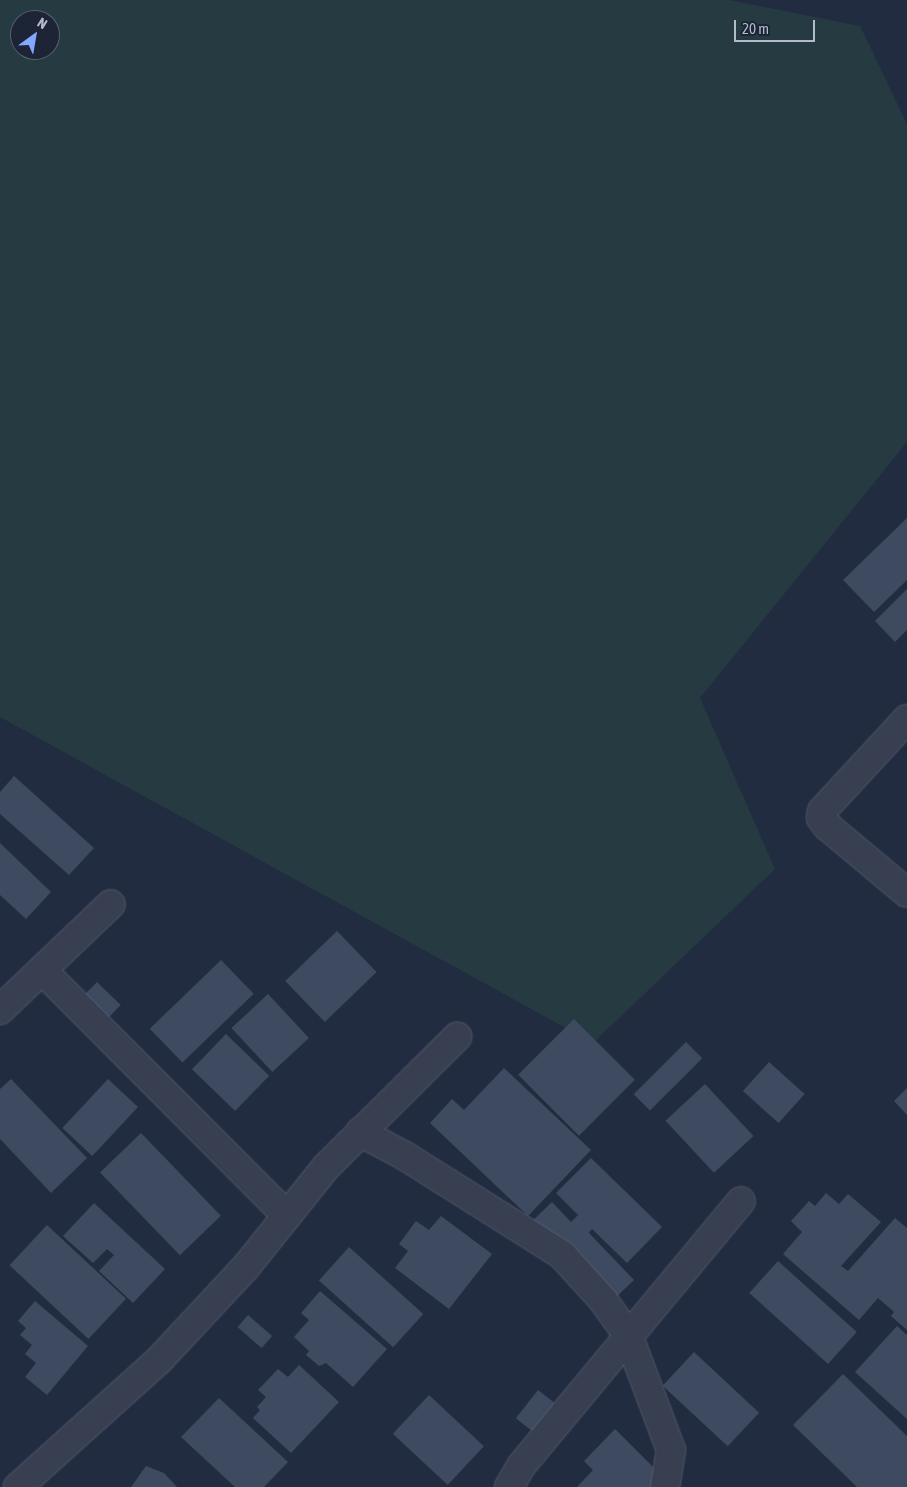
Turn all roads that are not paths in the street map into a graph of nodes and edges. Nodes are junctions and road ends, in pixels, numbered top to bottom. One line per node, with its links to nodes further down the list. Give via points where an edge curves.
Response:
1 (907, 719): 2 (street, via 822,810 821,818)
2 (907, 893)
3 (111, 904): 4 (street)
4 (42, 970): 5 (street); 9 (street)
5 (0, 1010)
6 (457, 1037): 7 (street)
7 (360, 1132): 9 (street, via 326,1167); 10 (street, via 405,1156 562,1255 603,1300)
8 (741, 1201): 10 (street)
9 (287, 1216): 11 (street, via 245,1268 160,1359)
10 (628, 1334): 12 (street, via 571,1410 521,1466); 13 (street, via 671,1450)
11 (18, 1487)
12 (509, 1487)
13 (665, 1487)

